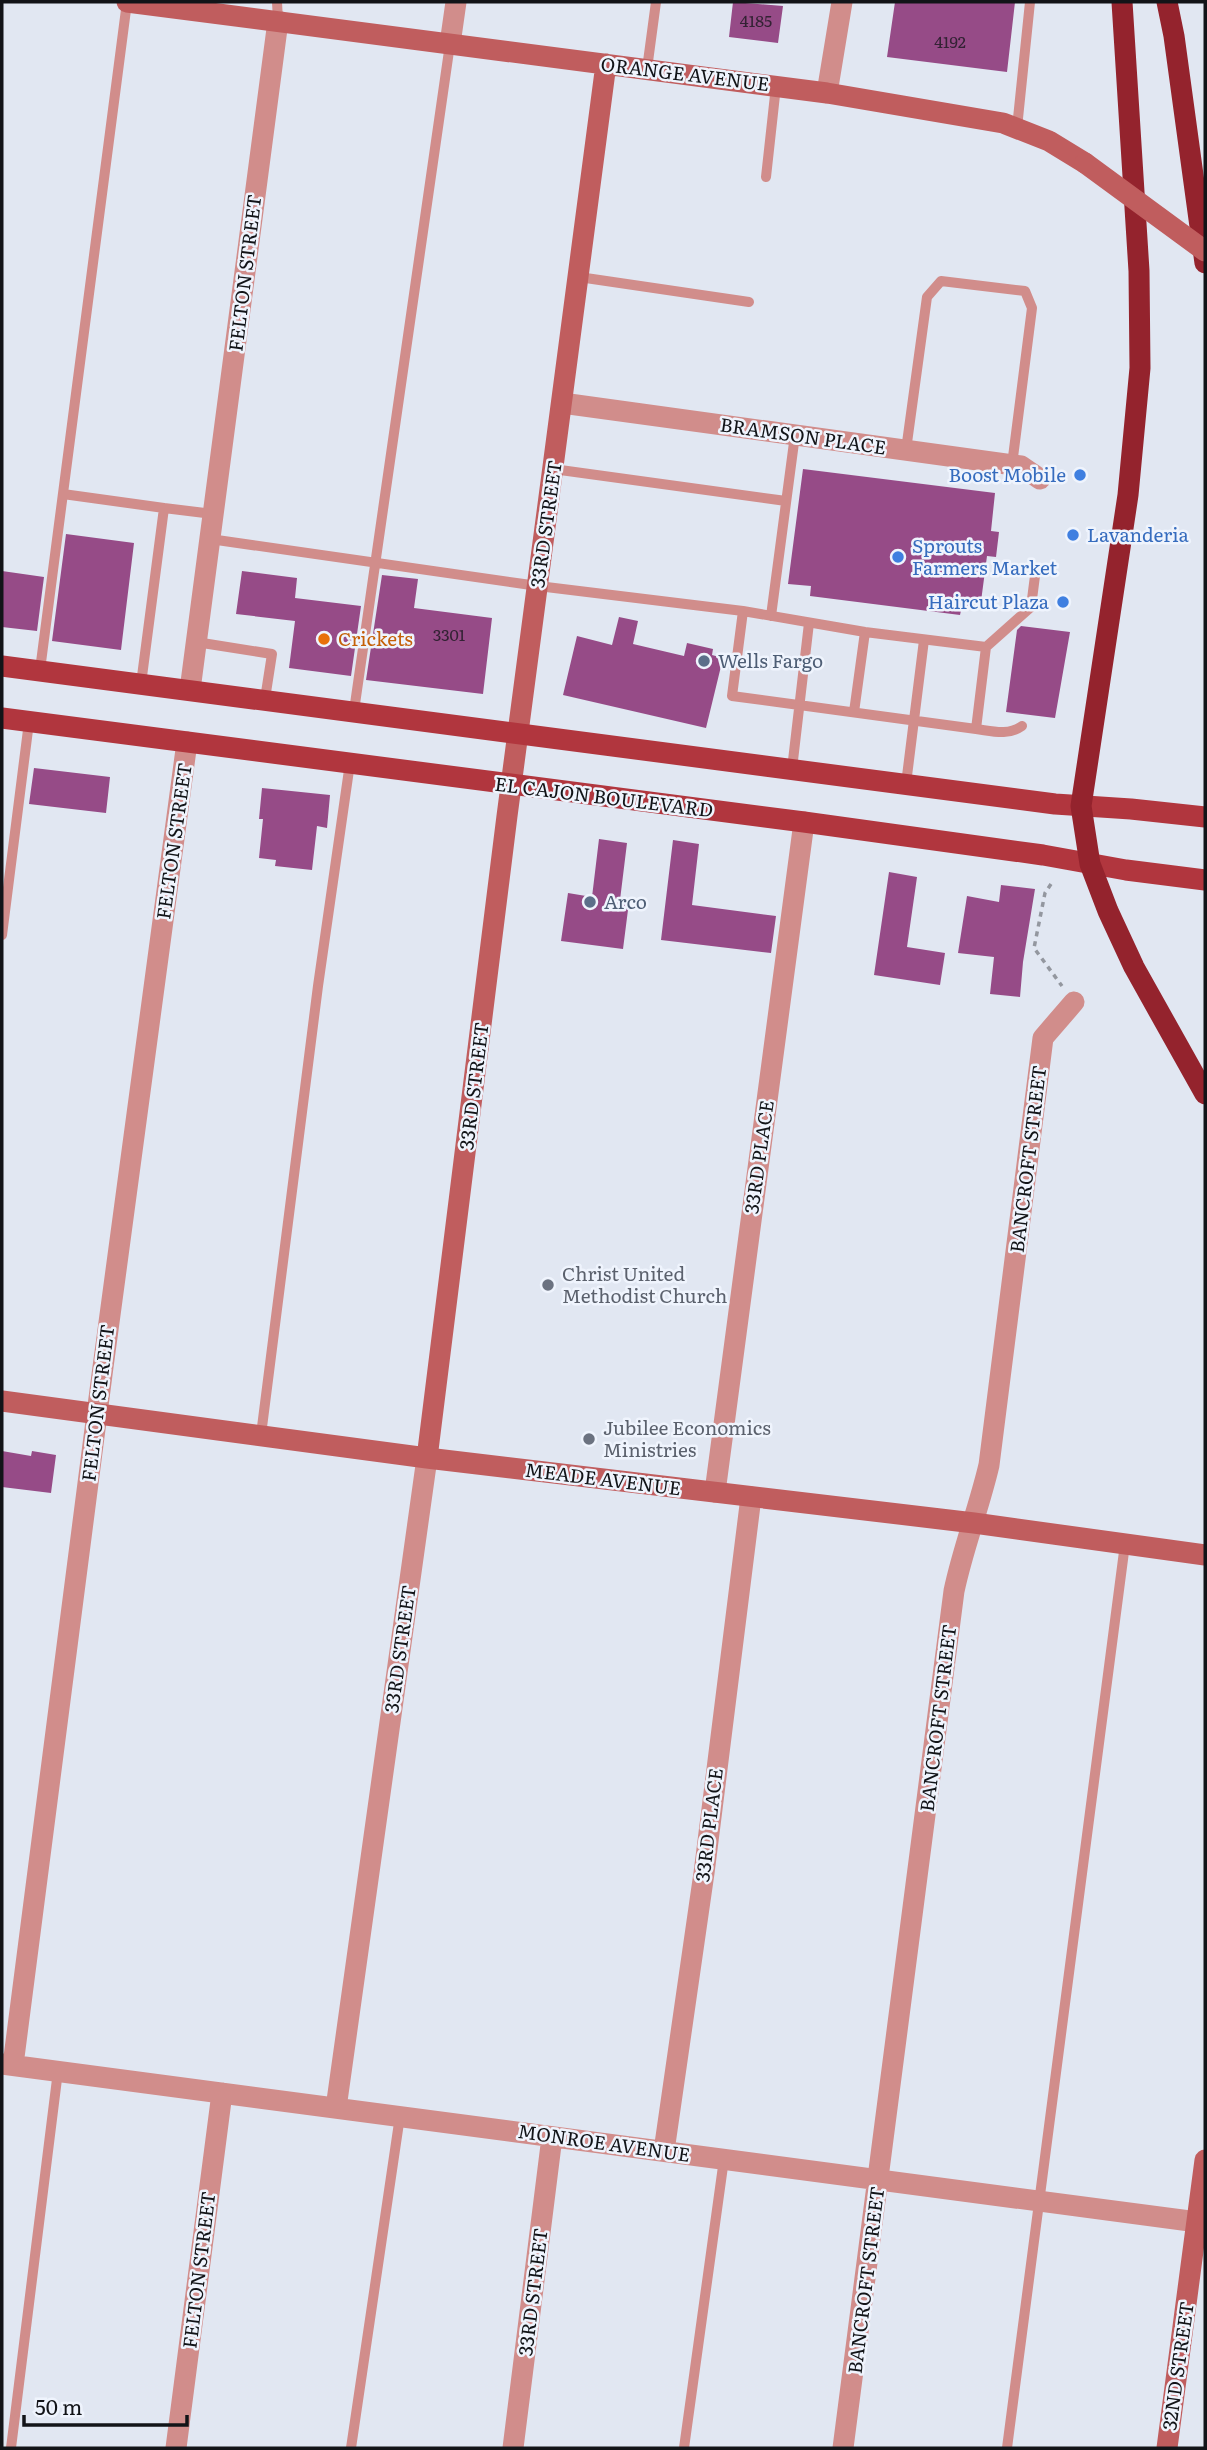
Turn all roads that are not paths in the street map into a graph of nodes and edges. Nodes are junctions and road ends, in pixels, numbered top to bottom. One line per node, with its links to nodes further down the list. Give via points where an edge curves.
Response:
1 (127, 2): 8 (street, ORANGE AVENUE); 26 (lane)
2 (456, 2): 9 (street)
3 (656, 2): 11 (lane)
4 (842, 2): 13 (street)
5 (1030, 2): 14 (lane)
6 (1122, 2): 60 (highway, via 1139,271 1140,368 1128,495)
7 (1167, 2): 17 (highway)
8 (277, 12): 9 (street, ORANGE AVENUE); 29 (street, FELTON STREET)
9 (450, 44): 10 (street, ORANGE AVENUE); 31 (lane)
10 (606, 64): 11 (street, ORANGE AVENUE); 18 (street, 33RD STREET)
11 (647, 69): 12 (street, ORANGE AVENUE)
12 (776, 86): 13 (street, ORANGE AVENUE); 15 (lane)
13 (827, 93): 14 (street, ORANGE AVENUE)
14 (1017, 128): 16 (street, ORANGE AVENUE, bridge, via 1085,163)
15 (766, 177)
16 (1205, 251)
17 (1205, 263)
18 (579, 277): 19 (lane); 20 (street, 33RD STREET)
19 (749, 302)
20 (562, 403): 21 (street, BRAMSON PLACE); 24 (street, 33RD STREET)
21 (795, 435): 22 (street, BRAMSON PLACE); 27 (lane)
22 (906, 450): 23 (street, BRAMSON PLACE); 23 (lane, via 927,297 941,281 1025,291 1032,308)
23 (1012, 465): 25 (street, BRAMSON PLACE)
24 (554, 469): 27 (lane); 33 (street, 33RD STREET)
25 (1040, 478)
26 (63, 494): 28 (lane); 42 (lane)
27 (786, 500): 35 (lane)
28 (164, 508): 29 (lane); 43 (lane)
29 (213, 514): 30 (street, FELTON STREET)
30 (209, 540): 31 (lane); 39 (street, FELTON STREET)
31 (374, 563): 33 (lane); 47 (lane)
32 (1036, 568): 40 (lane, via 1031,607)
33 (538, 586): 34 (lane); 54 (street, 33RD STREET)
34 (743, 611): 35 (lane); 46 (lane, via 733,696)
35 (771, 616): 36 (lane)
36 (809, 623): 37 (lane); 46 (lane)
37 (865, 632): 38 (lane); 48 (lane)
38 (925, 640): 40 (lane); 50 (lane)
39 (196, 642): 44 (street, FELTON STREET); 45 (lane, via 272,654)
40 (986, 648): 53 (lane)
41 (2, 666): 42 (main road)
42 (40, 670): 43 (main road)
43 (141, 684): 44 (main road)
44 (190, 690): 45 (main road)
45 (265, 699): 47 (main road)
46 (799, 705): 48 (lane); 57 (lane)
47 (354, 711): 54 (main road)
48 (854, 712): 50 (lane)
49 (2, 718): 51 (main road, EL CAJON BOULEVARD)
50 (914, 720): 53 (lane); 58 (lane)
51 (29, 722): 55 (main road, EL CAJON BOULEVARD); 65 (lane)
52 (1022, 726): 53 (lane, via 1007,733)
53 (976, 729)
54 (518, 733): 57 (main road); 59 (street, 33RD STREET)
55 (187, 742): 56 (main road, EL CAJON BOULEVARD); 69 (street, FELTON STREET)
56 (350, 763): 59 (main road, EL CAJON BOULEVARD); 70 (lane)
57 (792, 769): 58 (main road)
58 (906, 784): 60 (main road)
59 (512, 785): 62 (main road, EL CAJON BOULEVARD); 71 (street, 33RD STREET)
60 (1081, 806): 61 (main road); 63 (highway)
61 (1205, 817)
62 (804, 822): 63 (main road, EL CAJON BOULEVARD); 72 (street, 33RD PLACE)
63 (1090, 864): 64 (main road, EL CAJON BOULEVARD); 67 (highway, via 1134,967)
64 (1205, 880)
65 (2, 935)
66 (1074, 1002): 74 (street, BANCROFT STREET, via 1043,1038 989,1465)
67 (1205, 1094)
68 (2, 1401): 69 (street, MEADE AVENUE)
69 (97, 1413): 70 (street, MEADE AVENUE); 77 (street, FELTON STREET)
70 (261, 1435): 71 (street, MEADE AVENUE)
71 (427, 1458): 72 (street, MEADE AVENUE); 80 (street, 33RD STREET)
72 (715, 1492): 73 (street, MEADE AVENUE)
73 (751, 1497): 74 (street, MEADE AVENUE); 83 (street, 33RD PLACE)
74 (974, 1523): 75 (street, MEADE AVENUE); 86 (street, BANCROFT STREET, via 954,1591)
75 (1125, 1544): 76 (street, MEADE AVENUE); 87 (lane)
76 (1205, 1555)
77 (7, 2064): 78 (street, MONROE AVENUE)
78 (58, 2071): 79 (street, MONROE AVENUE); 89 (lane)
79 (222, 2093): 80 (street, MONROE AVENUE); 90 (street, FELTON STREET)
80 (336, 2108): 81 (street, MONROE AVENUE)
81 (400, 2116): 82 (street, MONROE AVENUE); 91 (lane)
82 (552, 2137): 83 (street, MONROE AVENUE); 92 (street, 33RD STREET)
83 (664, 2151): 84 (street, MONROE AVENUE)
84 (724, 2159): 86 (street, MONROE AVENUE); 93 (lane)
85 (1205, 2160): 88 (street, 32ND STREET)
86 (879, 2180): 87 (street, MONROE AVENUE); 94 (street, BANCROFT STREET)
87 (1039, 2201): 88 (street, MONROE AVENUE); 95 (lane)
88 (1201, 2222): 96 (street, 32ND STREET)
89 (11, 2448)
90 (176, 2448)
91 (351, 2448)
92 (513, 2448)
93 (684, 2448)
94 (844, 2448)
95 (1007, 2448)
96 (1167, 2448)

